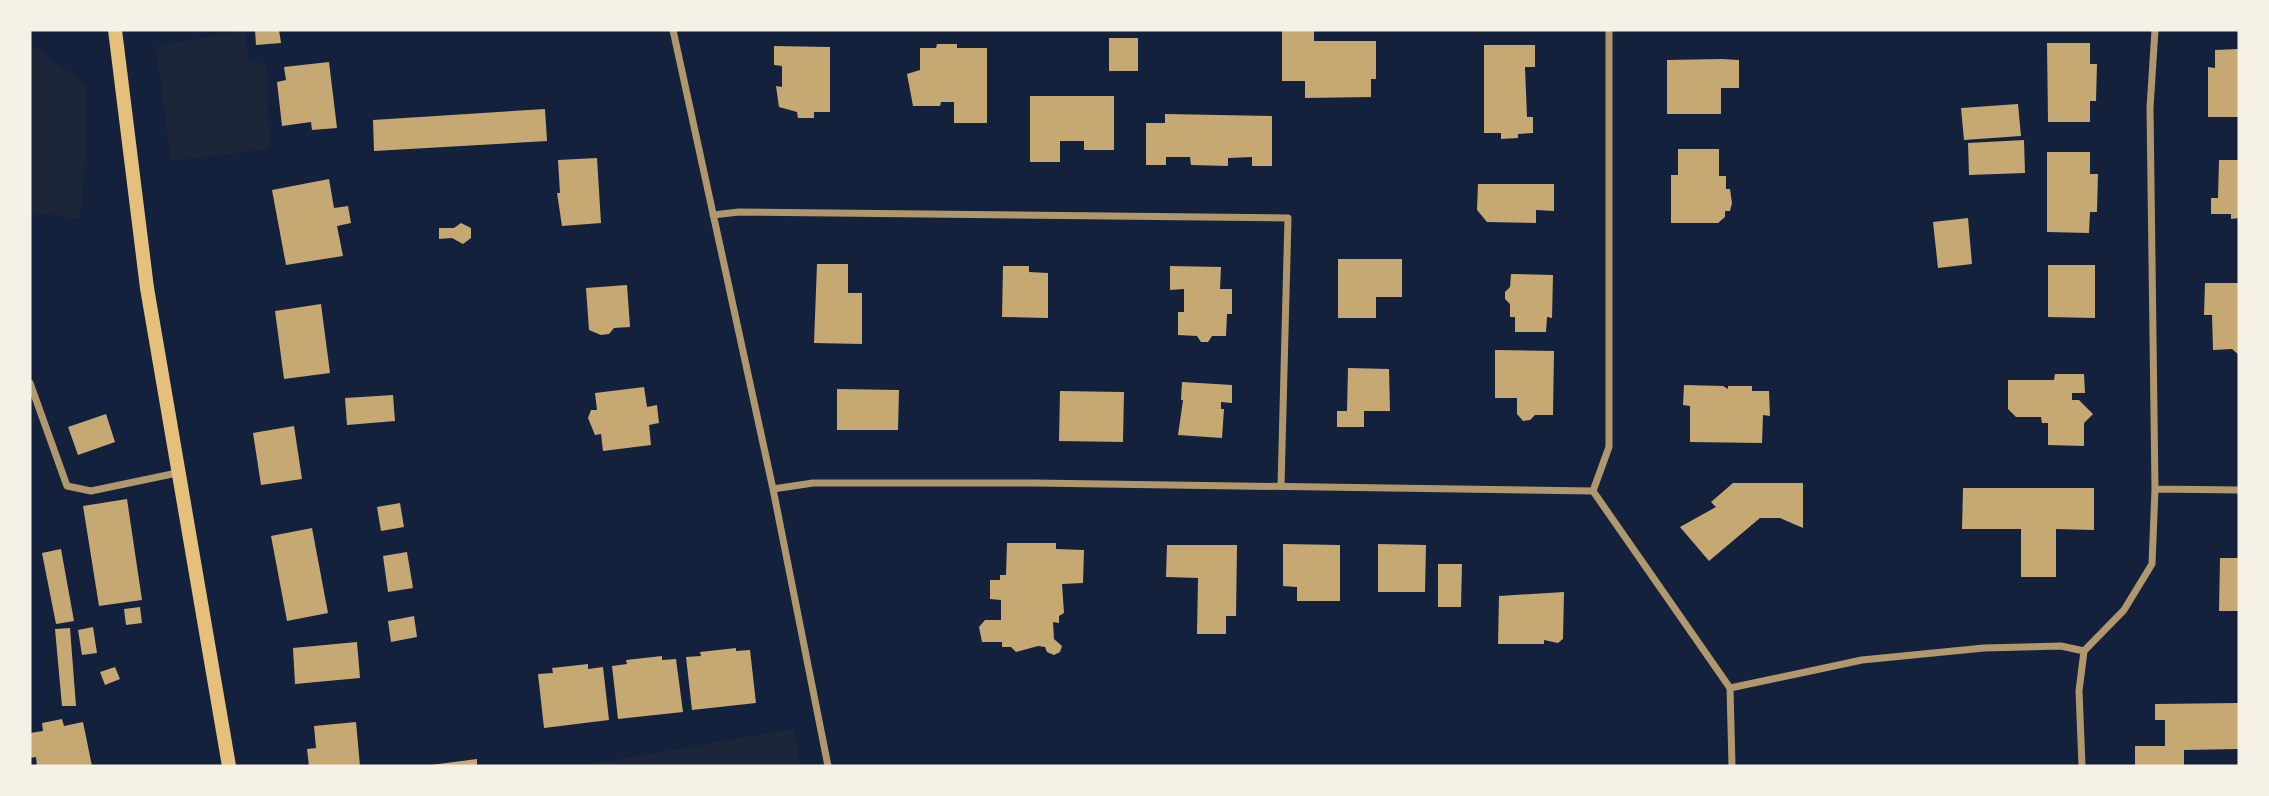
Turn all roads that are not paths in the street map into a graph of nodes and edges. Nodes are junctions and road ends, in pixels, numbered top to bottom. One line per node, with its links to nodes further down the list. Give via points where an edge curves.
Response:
1 (115, 30): 7 (main road, via 147,288)
2 (673, 30): 5 (street)
3 (1609, 30): 12 (street, via 1609,447)
4 (2155, 30): 10 (street, via 2150,108)
5 (713, 215): 8 (street, via 1288,218); 9 (street)
6 (30, 383): 7 (street, via 67,486 91,491)
7 (177, 473): 15 (main road)
8 (1281, 486): 9 (street, via 813,483); 12 (street)
9 (773, 489): 16 (street)
10 (2155, 489): 11 (street); 13 (street, via 2152,564 2124,610)
11 (2239, 490)
12 (1593, 491): 14 (street)
13 (2084, 651): 14 (street, via 2061,646 1984,648 1862,660); 18 (street, via 2079,691)
14 (1730, 688): 17 (street)
15 (229, 766)
16 (828, 766)
17 (1732, 766)
18 (2082, 766)

